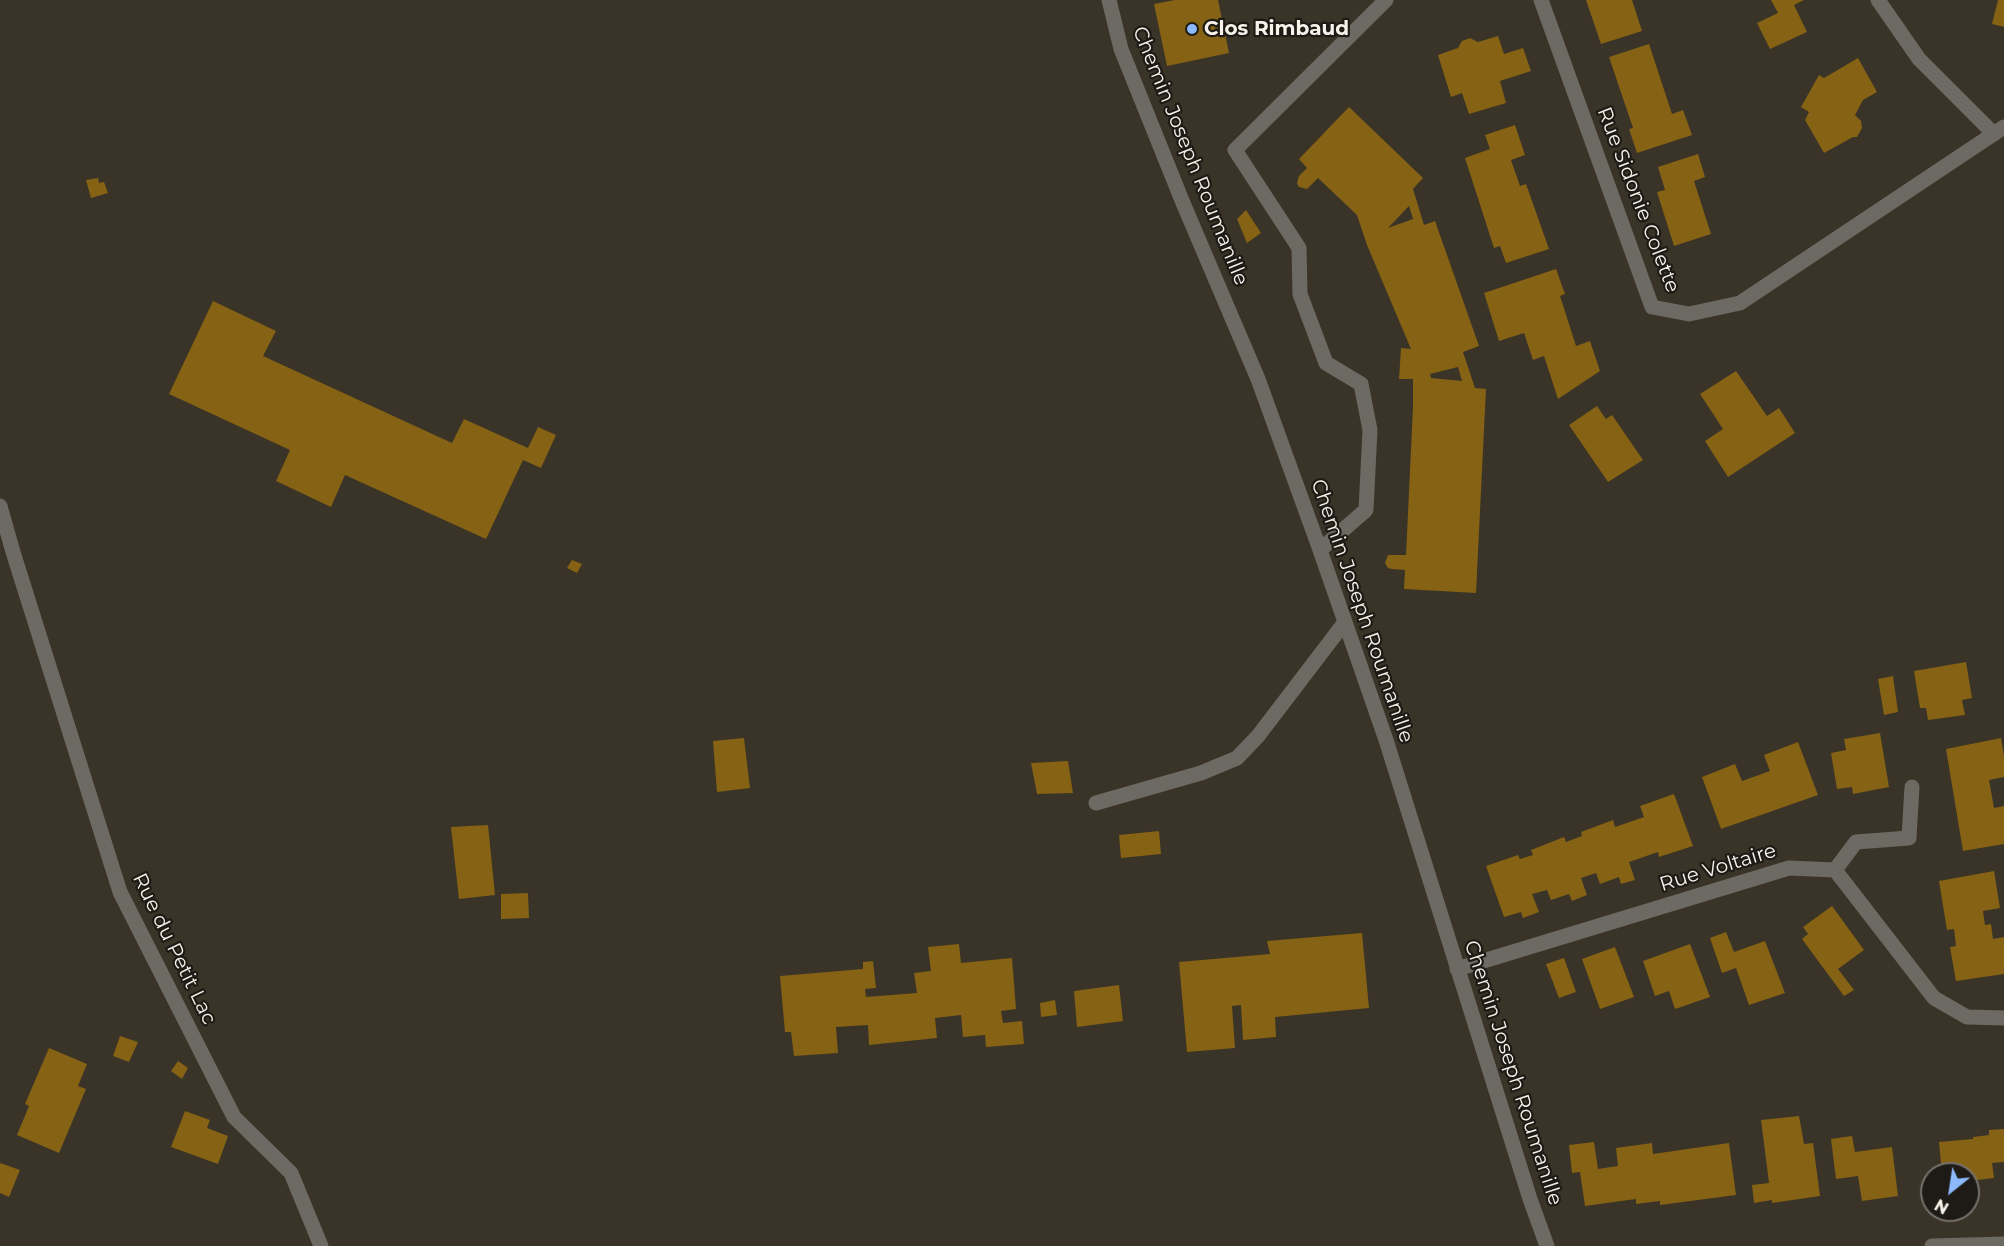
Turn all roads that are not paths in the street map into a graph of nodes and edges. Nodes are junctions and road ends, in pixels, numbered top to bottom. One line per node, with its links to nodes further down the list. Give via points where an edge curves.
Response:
1 (1109, 0): 7 (street, Chemin Joseph Roumanille, via 1121,49 1258,380)
2 (1386, 0): 7 (street, via 1235,150 1299,248 1299,294 1326,363 1361,384 1370,430 1366,510)
3 (1541, 0): 5 (street, Rue Sidonie Colette, via 1652,307 1689,314 1740,303)
4 (1878, 0): 5 (street, via 1919,59)
5 (1999, 131)
6 (0, 506): 15 (street, Rue du Petit Lac, via 120,892 234,1117 291,1173)
7 (1320, 550): 8 (street, Chemin Joseph Roumanille)
8 (1345, 622): 10 (street, via 1237,758 1201,773); 12 (street, Chemin Joseph Roumanille)
9 (1912, 787): 11 (street, via 1909,838 1856,842)
10 (1096, 803)
11 (1835, 870): 12 (street, Rue Voltaire, via 1789,868); 13 (street, via 1934,998 1967,1017)
12 (1457, 969): 16 (street, Chemin Joseph Roumanille)
13 (2004, 1018)
14 (2004, 1244): 17 (street)
15 (321, 1246)
16 (1547, 1246)
17 (1932, 1246)

